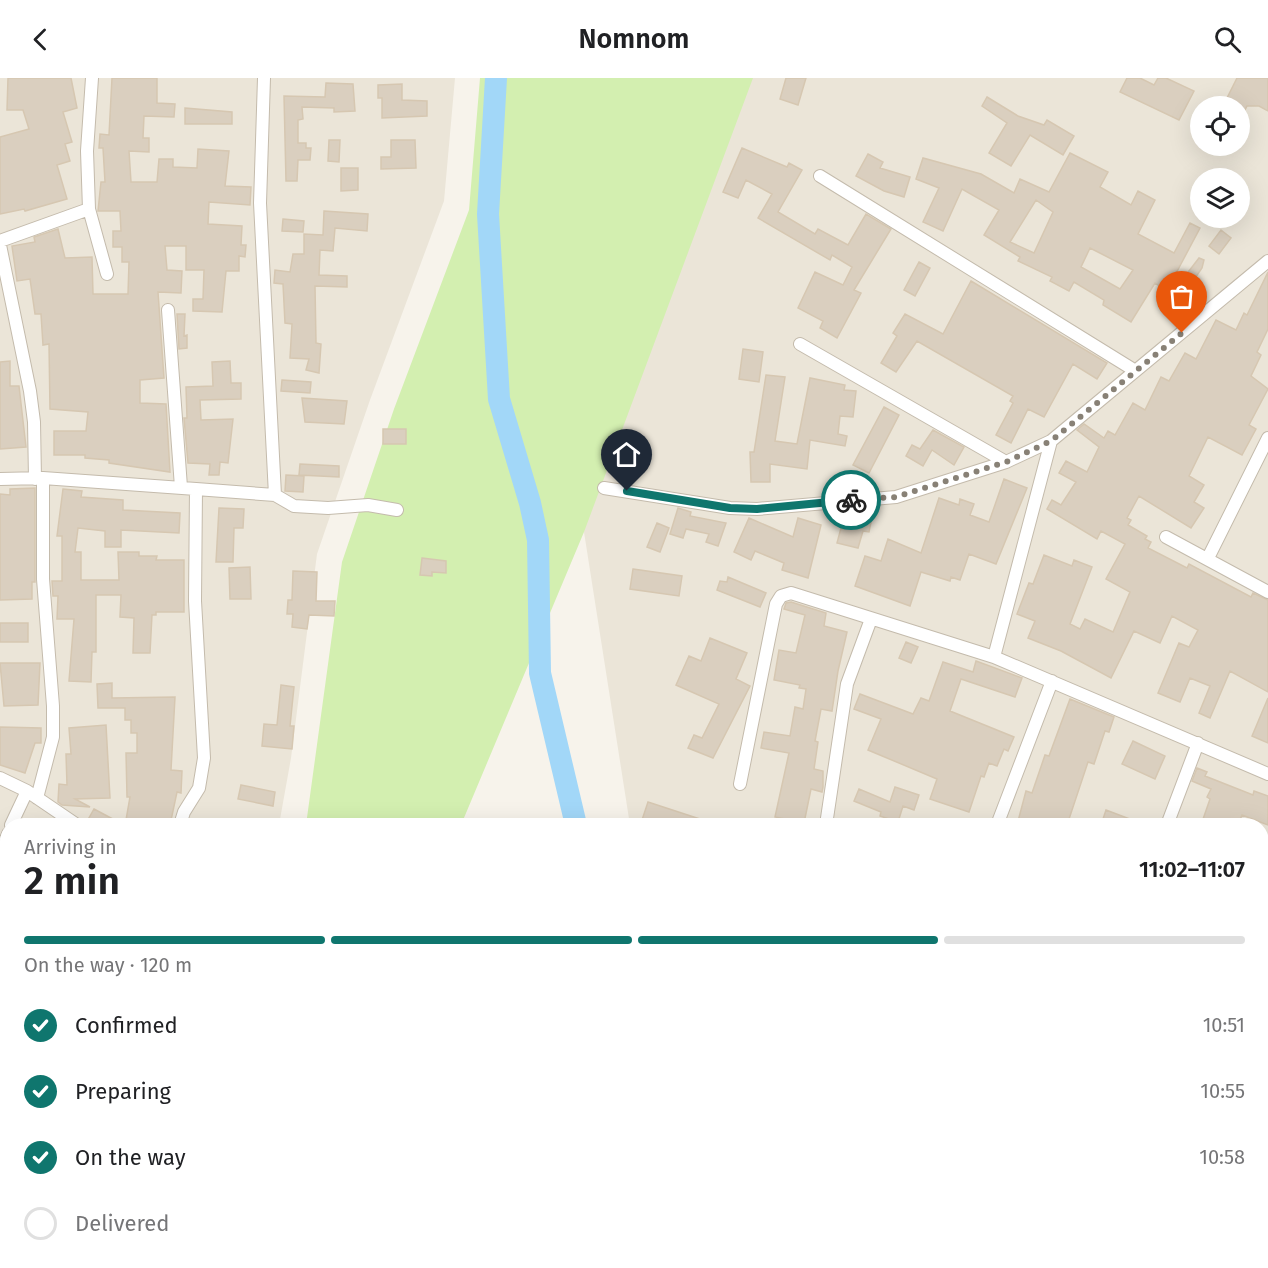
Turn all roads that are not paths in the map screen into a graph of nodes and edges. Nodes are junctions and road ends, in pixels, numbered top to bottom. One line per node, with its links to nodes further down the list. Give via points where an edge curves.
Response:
1 (92, 78): 4 (street, via 87,151)
2 (264, 78): 19 (street, via 260,203)
3 (820, 176): 10 (street)
4 (89, 209): 5 (street); 7 (street)
5 (0, 243): 15 (street, via 30,391)
6 (1268, 261): 10 (street)
7 (106, 274)
8 (168, 310): 16 (street)
9 (800, 344): 13 (street)
10 (1134, 370): 12 (street)
11 (1268, 438): 22 (street)
12 (1051, 441): 13 (street); 25 (street)
13 (1006, 462): 17 (street, via 896,497 757,509)
14 (0, 478): 15 (street)
15 (39, 478): 16 (street); 31 (street, via 53,737)
16 (181, 487): 18 (street)
17 (604, 488)
18 (196, 489): 19 (street); 34 (street, via 195,601 204,758 199,788)
19 (274, 495): 20 (street, via 294,506 368,505)
20 (397, 510)
21 (1166, 537): 22 (street)
22 (1208, 558): 23 (street)
23 (1268, 592)
24 (871, 619): 25 (street); 30 (street, via 791,593 781,596 776,604); 35 (street, via 847,684)
25 (994, 657): 26 (street)
26 (1052, 681): 27 (street); 36 (street)
27 (1198, 743): 28 (street); 37 (street)
28 (1268, 774)
29 (0, 778): 31 (street)
30 (740, 784)
31 (32, 795): 32 (street); 33 (street)
32 (17, 818)
33 (66, 818)
34 (182, 818)
35 (827, 818)
36 (1000, 818)
37 (1170, 818)

